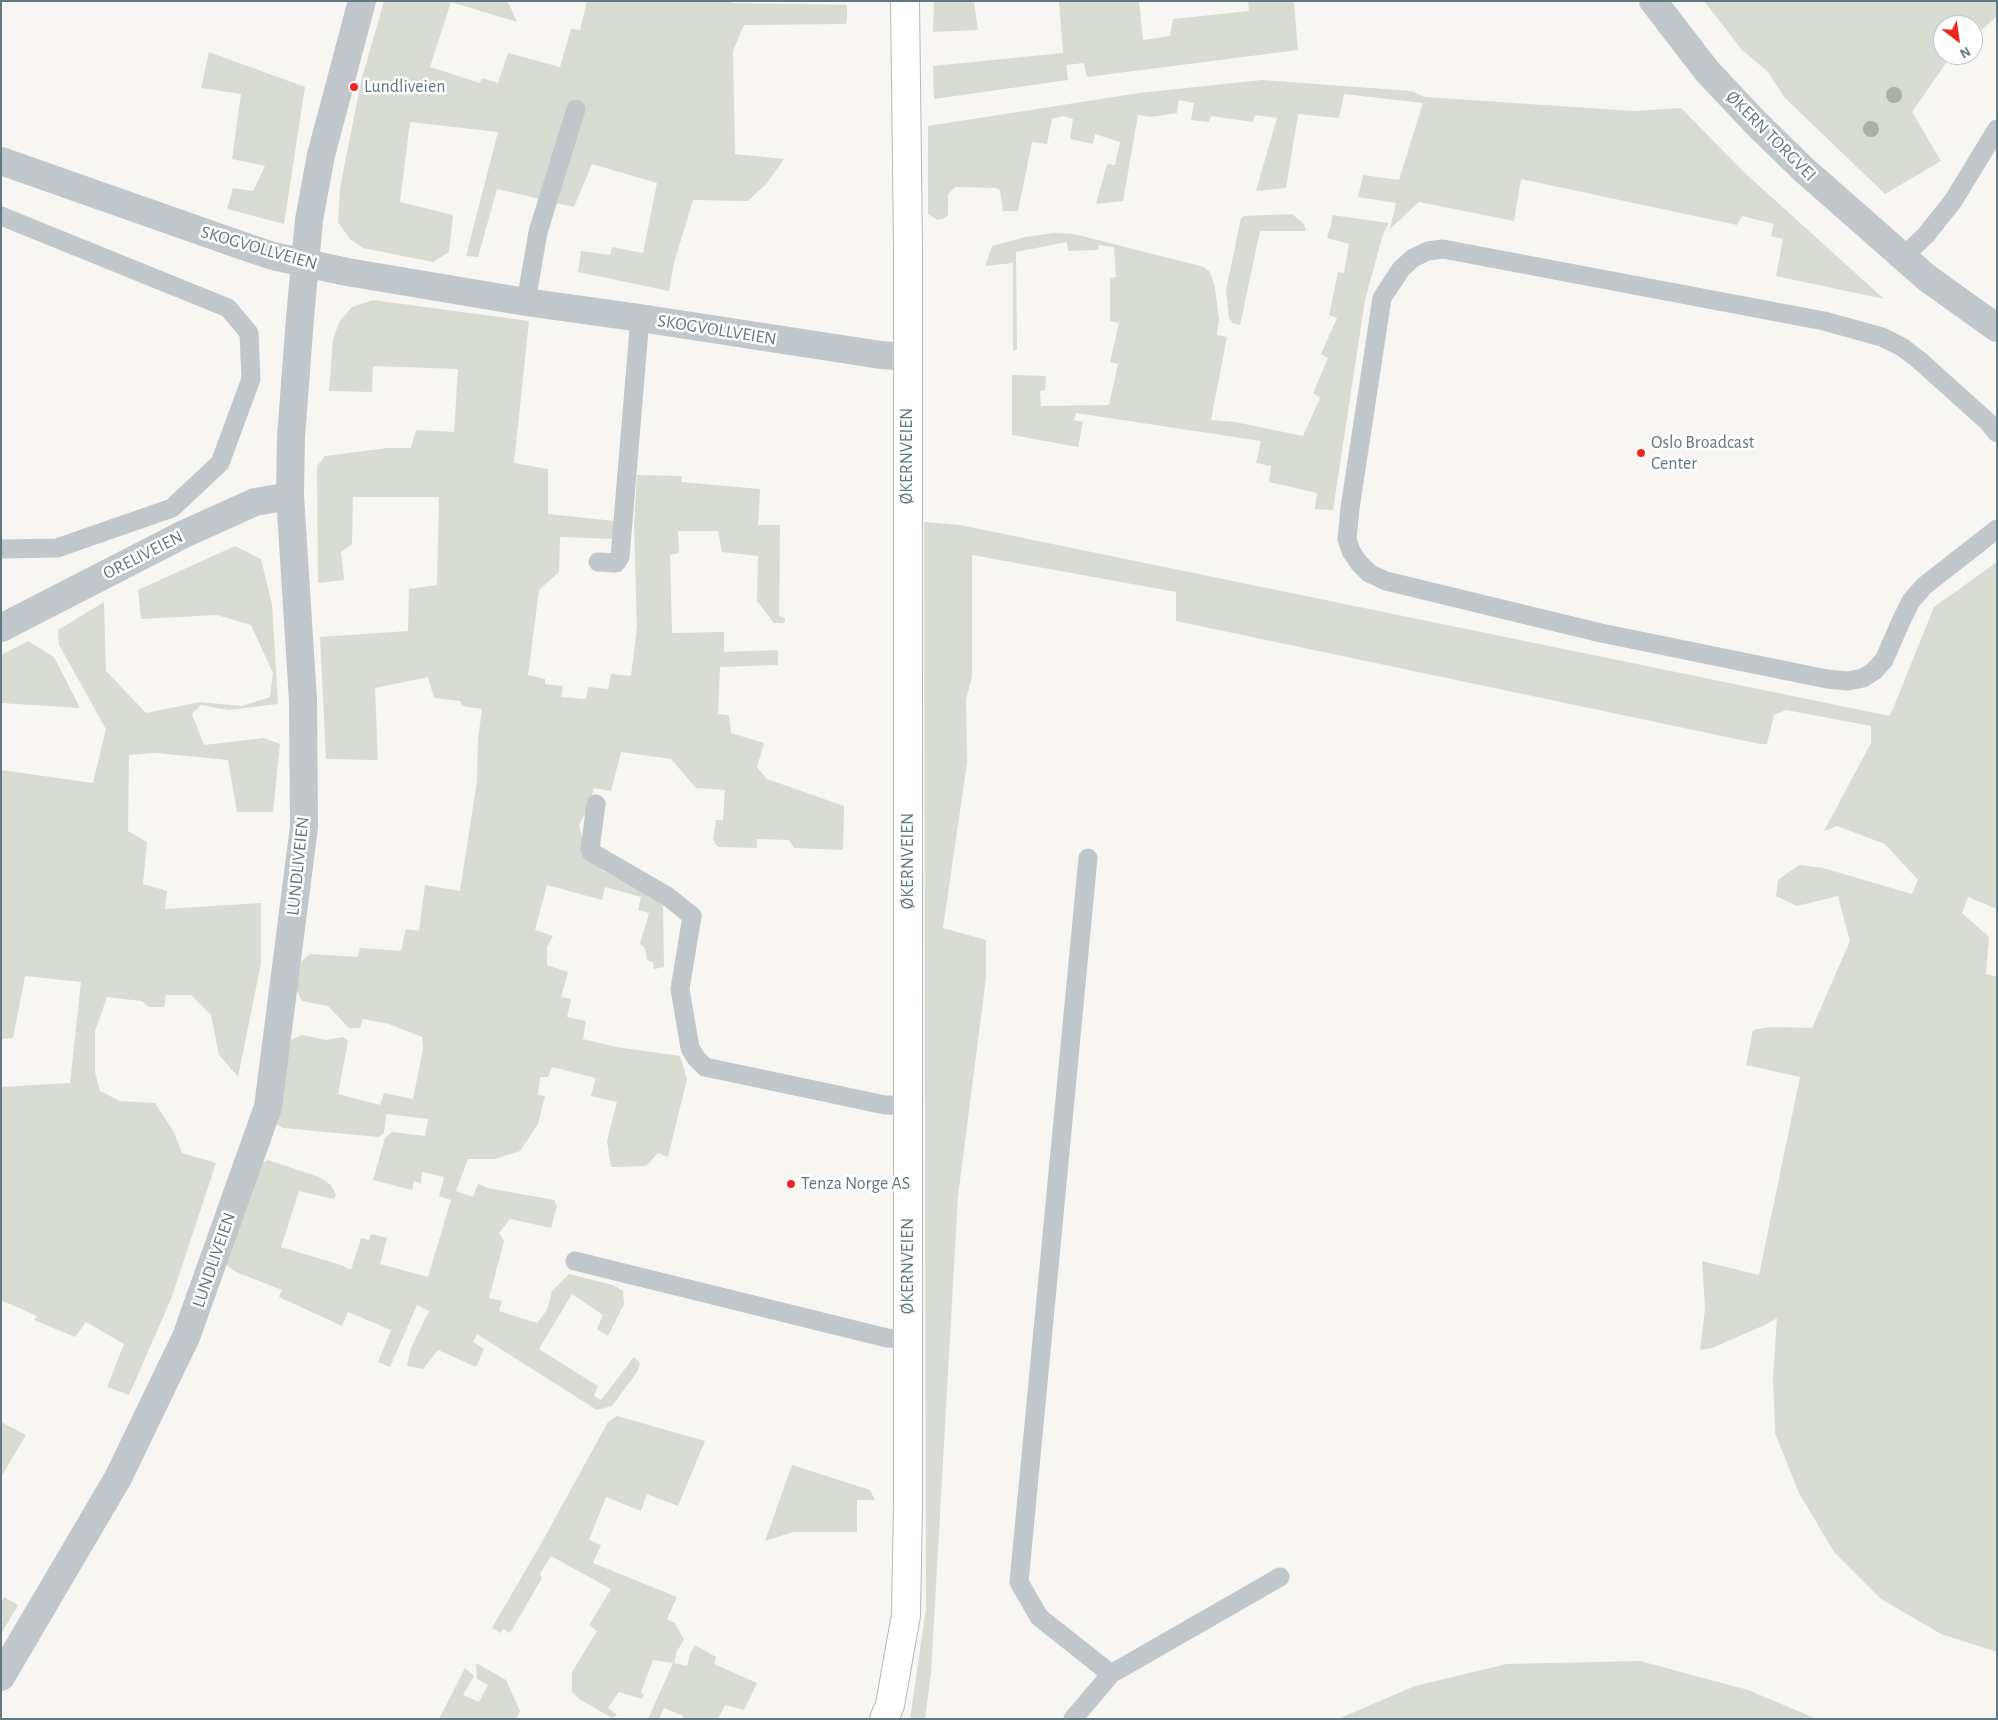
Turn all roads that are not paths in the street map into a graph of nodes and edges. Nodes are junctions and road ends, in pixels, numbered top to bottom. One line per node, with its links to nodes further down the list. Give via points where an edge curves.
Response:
1 (362, 1): 9 (street, LUNDLIVEIEN, via 322,155 309,220)
2 (905, 1): 13 (street, ØKERNVEIEN)
3 (1653, 1): 8 (street, ØKERN TORGVEI, via 1707,71 1755,122)
4 (576, 110): 10 (lane, via 538,232)
5 (1997, 129): 8 (lane, via 1953,201 1926,235)
6 (1, 162): 9 (street, SKOGVOLLVEIEN, via 246,247)
7 (1, 216): 16 (lane, via 228,308 249,333 251,379 220,462)
8 (1903, 257): 12 (street, ØKERN TORGVEI)
9 (305, 263): 10 (street, SKOGVOLLVEIEN); 15 (street, LUNDLIVEIEN, via 291,437)
10 (526, 302): 11 (street, SKOGVOLLVEIEN)
11 (640, 318): 13 (street, SKOGVOLLVEIEN); 20 (lane, via 620,557 616,563)
12 (1997, 328)
13 (907, 357): 24 (street, ØKERNVEIEN)
14 (1997, 433): 17 (lane, via 1920,360 1882,337 1824,321 1443,248 1413,258 1401,268 1382,298 1347,538 1359,563 1369,573 1386,581 1602,633 1848,681 1863,678 1884,660 1911,601 1924,586)
15 (290, 496): 18 (street, ORELIVEIEN, via 255,502); 29 (street, LUNDLIVEIEN, via 303,700 304,827 268,1107 186,1337 118,1478)
16 (172, 508): 18 (lane); 19 (lane, via 57,548)
17 (1997, 529)
18 (184, 534): 21 (street, ORELIVEIEN)
19 (1, 549)
20 (598, 562)
21 (1, 628)
22 (596, 804): 24 (lane, via 591,852 667,896 692,916 680,989 690,1048 705,1067 885,1105)
23 (1088, 858): 28 (lane, via 1019,1582 1039,1617)
24 (908, 1105): 26 (street, ØKERNVEIEN)
25 (575, 1261): 26 (lane, via 887,1338)
26 (908, 1339): 30 (street, ØKERNVEIEN, via 906,1615 890,1705)
27 (1280, 1577): 28 (lane)
28 (1111, 1674): 31 (lane)
29 (1, 1676)
30 (884, 1719)
31 (1073, 1719)

